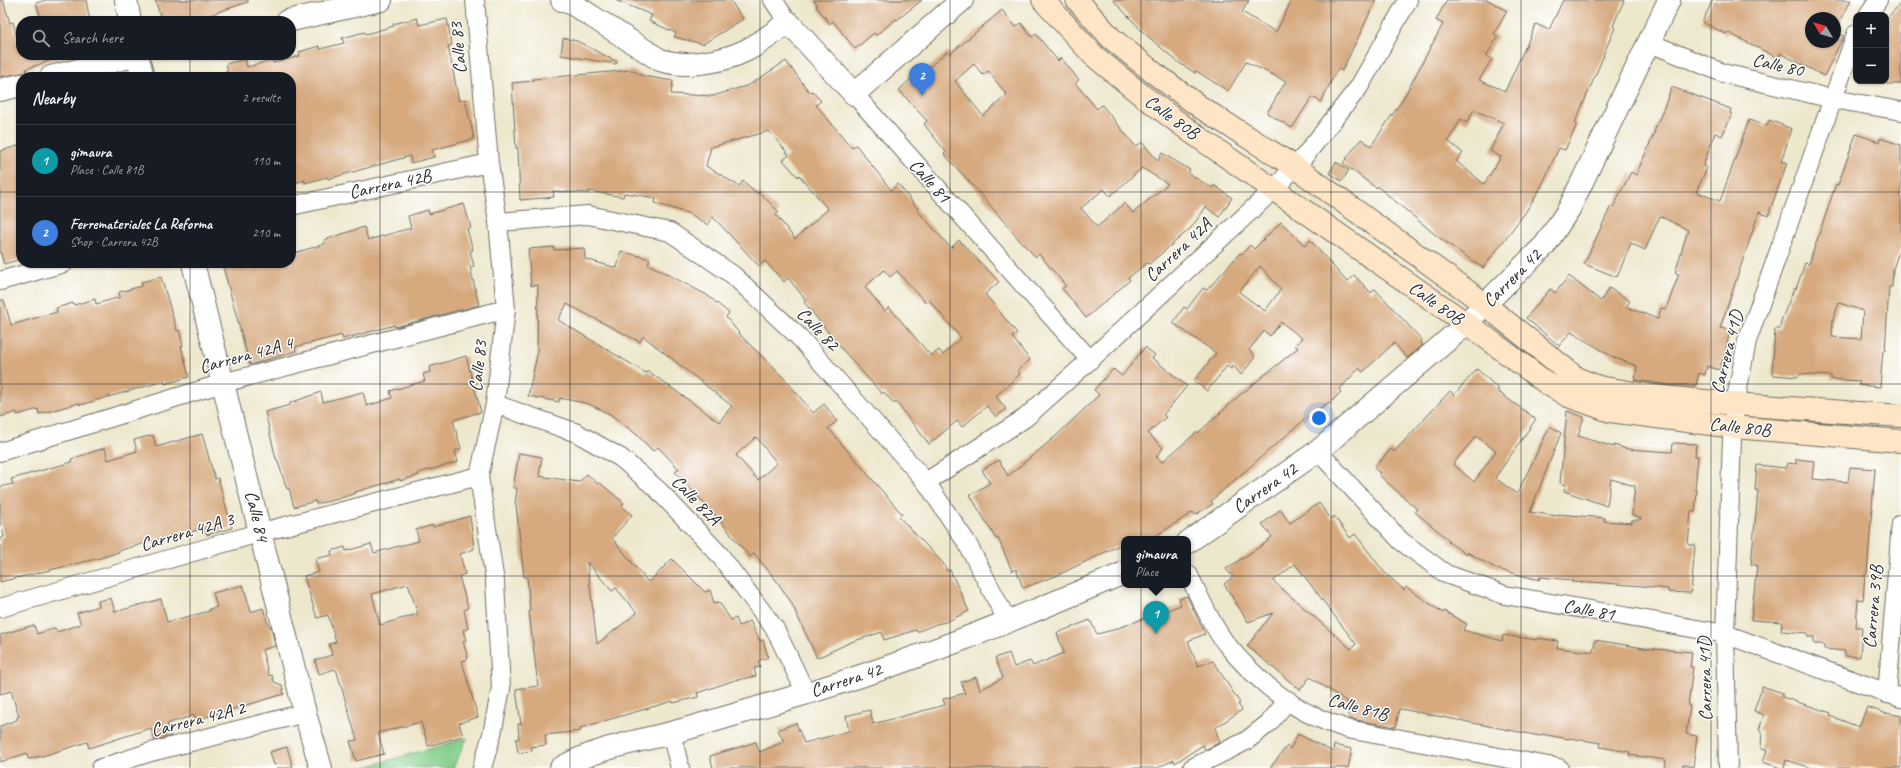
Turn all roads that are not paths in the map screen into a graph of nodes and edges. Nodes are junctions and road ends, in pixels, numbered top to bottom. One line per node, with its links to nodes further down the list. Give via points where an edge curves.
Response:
1 (126, 0): 13 (street)
2 (381, 0): 14 (street)
3 (475, 0): 27 (street, Calle 83)
4 (562, 0): 15 (street, via 660,60 676,64 717,61 740,54 764,41)
5 (773, 0): 15 (street, Calle 81)
6 (962, 0): 24 (street)
7 (1043, 0): 29 (main road, Calle 80B, via 1093,55 1139,93)
8 (1077, 0): 28 (main road, Calle 80B, via 1111,38 1154,73 1200,107)
9 (1408, 0): 28 (street, Carrera 42A, via 1359,87)
10 (1669, 0): 17 (street, Carrera 42)
11 (1878, 0): 12 (street)
12 (1870, 12)
13 (129, 16)
14 (296, 19)
15 (788, 22): 24 (street, Calle 81)
16 (1853, 42): 25 (street, Carrera 41D)
17 (1650, 43): 25 (street, Calle 80, via 1723,73); 35 (street, Carrera 42, via 1569,209 1544,245)
18 (117, 60): 20 (street)
19 (138, 60): 21 (street)
20 (71, 72)
21 (142, 72)
22 (16, 86): 23 (street)
23 (0, 90)
24 (854, 94): 38 (street, Calle 81)
25 (1833, 99): 26 (street, Calle 80); 41 (street, Carrera 41D, via 1747,341)
26 (1901, 111)
27 (489, 163): 30 (street, Carrera 42B); 31 (street, Calle 83)
28 (1295, 167): 29 (street, Carrera 42A); 35 (main road, Calle 80B)
29 (1274, 189): 37 (main road, Calle 80B); 38 (street, Carrera 42A)
30 (296, 205)
31 (498, 222): 36 (street, Calle 83); 48 (street, Calle 82, via 588,215 670,232 733,275 800,338)
32 (46, 268): 34 (street)
33 (194, 268): 39 (street, Calle 84)
34 (0, 281)
35 (1486, 305): 37 (street, Carrera 42); 41 (main road, Calle 80B, via 1578,379 1599,387 1653,396)
36 (506, 308): 39 (street, Carrera 42A 4); 40 (street, Calle 83)
37 (1466, 324): 43 (main road, Calle 80B, via 1545,382 1586,403 1610,411); 45 (street, Carrera 42)
38 (1090, 360): 48 (street, Carrera 42A, via 1025,418)
39 (223, 382): 46 (street, Carrera 42A 4); 50 (street, Calle 84)
40 (495, 404): 47 (street, Calle 83); 57 (street, Calle 82A, via 577,434 621,458 658,490 719,554 775,629)
41 (1735, 404): 42 (main road, Calle 80B); 43 (street, Carrera 41D)
42 (1901, 416)
43 (1733, 427): 44 (main road, Calle 80B); 56 (street, Carrera 41D)
44 (1901, 441)
45 (1318, 451): 51 (street, Carrera 42); 56 (street, Calle 81, via 1400,541 1446,574 1505,595)
46 (0, 452)
47 (479, 476): 50 (street, Carrera 42A 3); 62 (street, Calle 83, via 495,582 501,688)
48 (926, 482): 55 (street, Calle 82, via 968,544)
49 (1901, 524): 58 (street, Carrera 39B)
50 (262, 532): 54 (street, Carrera 42A 3); 60 (street, Calle 84)
51 (1191, 540)
52 (1121, 574): 55 (street, Carrera 42)
53 (1191, 580): 59 (street, Calle 81B, via 1227,646 1257,677)
54 (0, 608)
55 (1008, 622): 57 (street, Carrera 42)
56 (1725, 634): 58 (street, Calle 81); 71 (street, Carrera 41D)
57 (806, 693): 61 (street, Carrera 42)
58 (1894, 696)
59 (1288, 700): 69 (street, via 1269,723 1246,741); 70 (street, Calle 81B, via 1314,717 1347,729)
60 (305, 713): 63 (street, Carrera 42A 2, via 151,752); 64 (street, Calle 84)
61 (671, 733): 67 (street, Carrera 42, via 618,746); 68 (street)
62 (492, 734): 65 (street, Calle 83); 66 (street, Calle 83)
63 (101, 768)
64 (321, 768)
65 (482, 768)
66 (496, 768)
67 (562, 768)
68 (680, 768)
69 (1192, 768)
70 (1556, 768)
71 (1728, 768)

